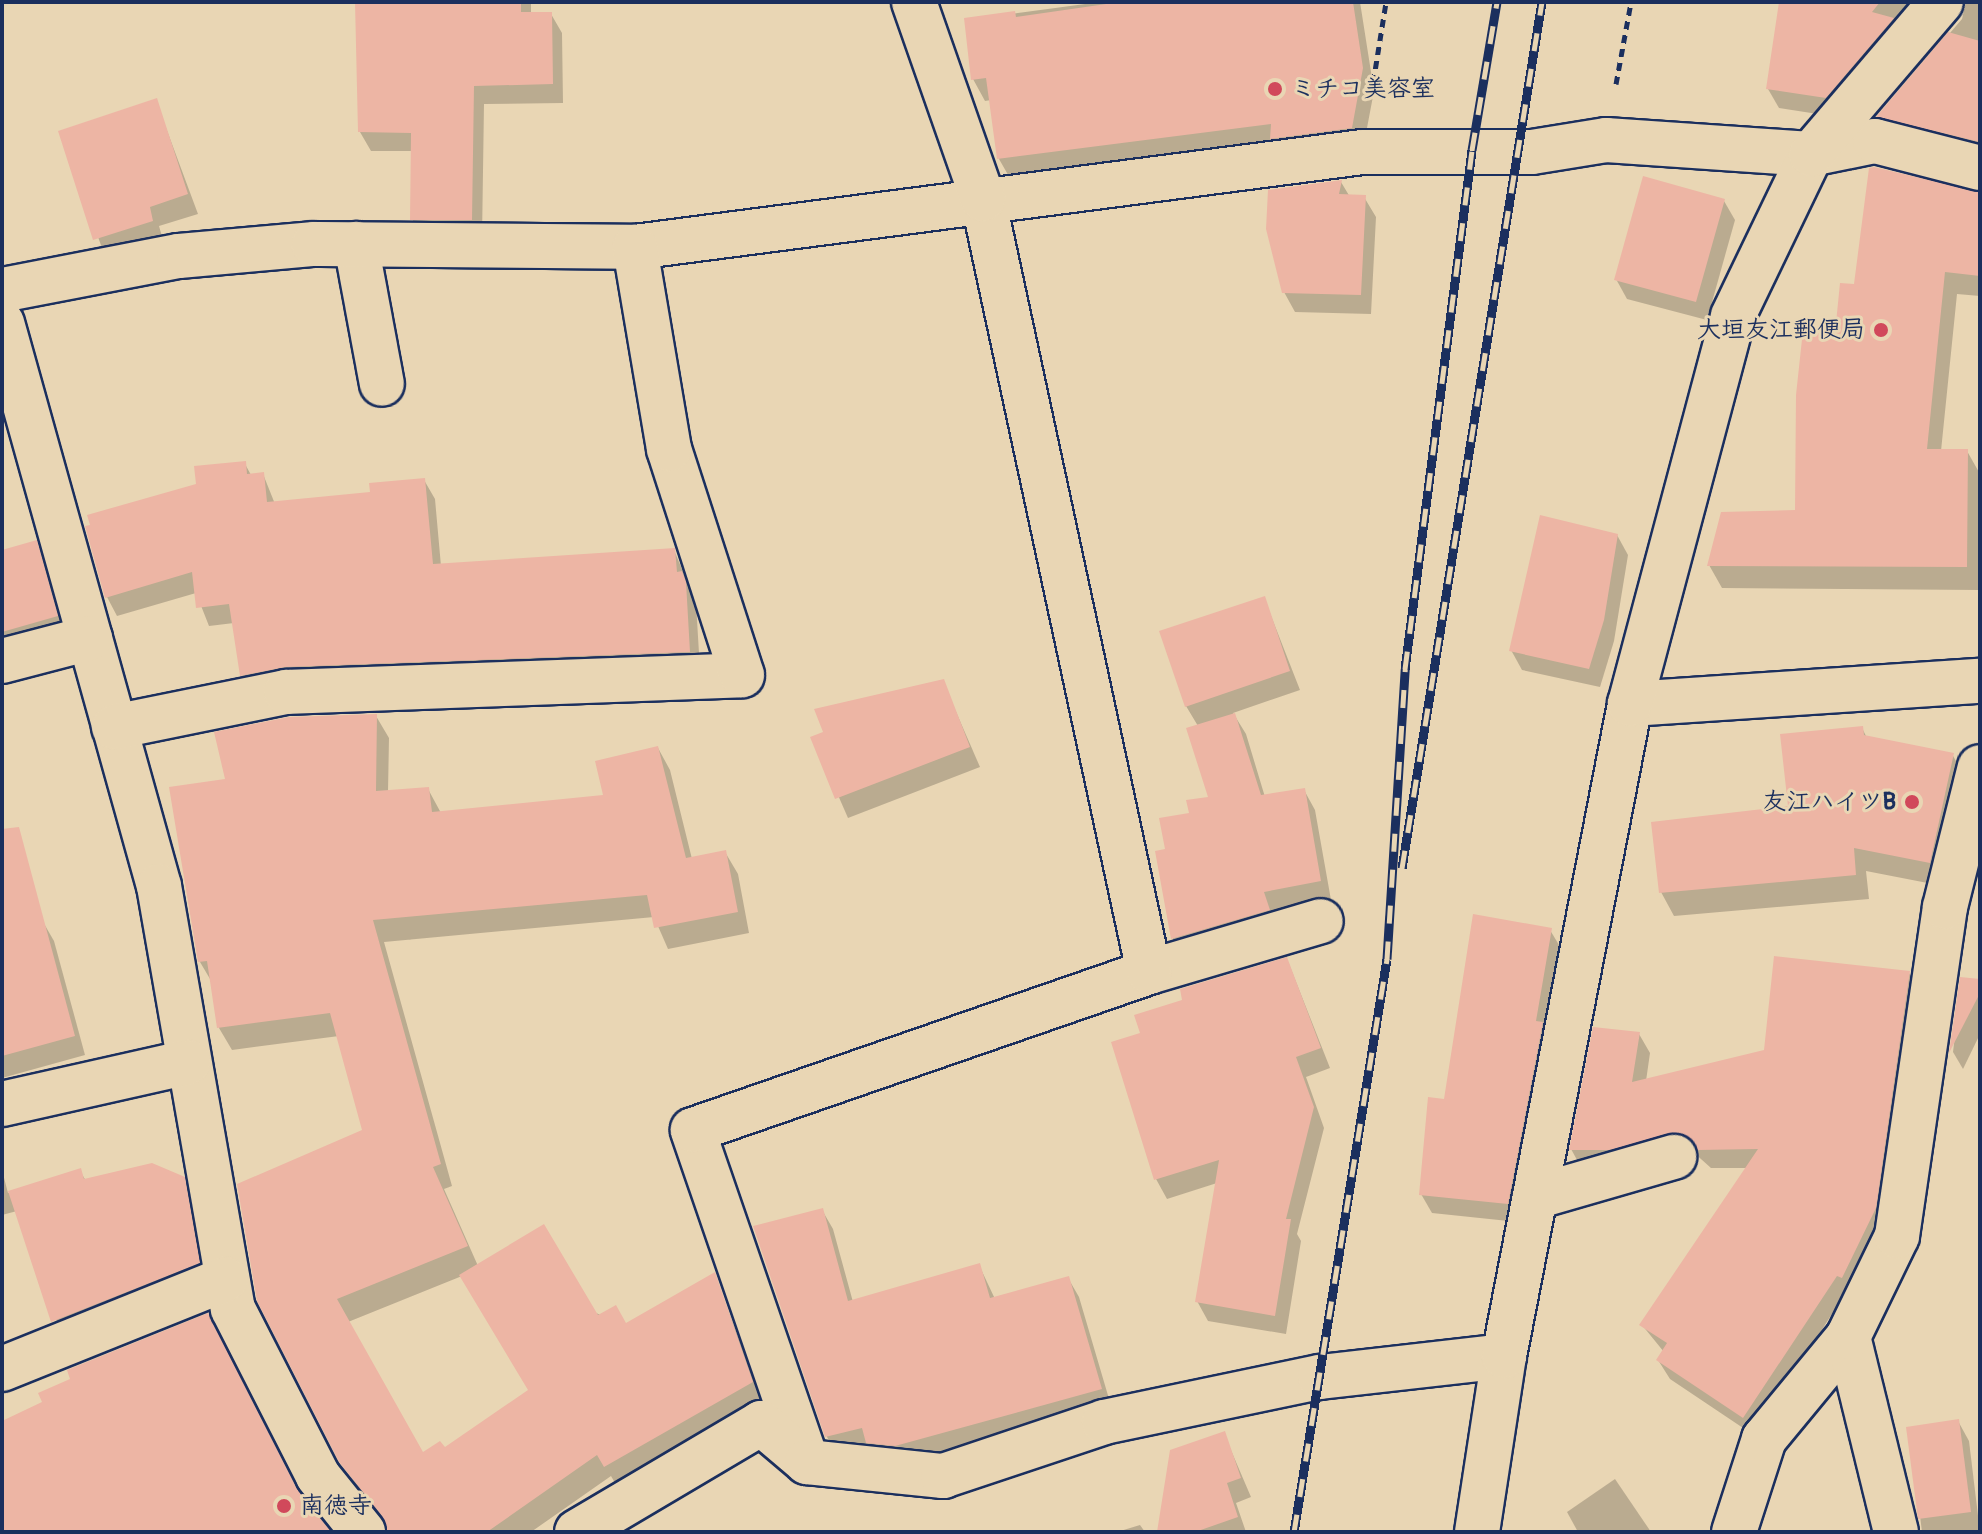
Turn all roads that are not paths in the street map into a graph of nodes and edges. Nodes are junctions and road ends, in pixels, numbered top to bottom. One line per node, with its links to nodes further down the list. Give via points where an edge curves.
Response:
1 (914, 2): 5 (street)
2 (1941, 2): 3 (street)
3 (1811, 154): 4 (street, via 1875,141); 5 (street, via 1606,140 1532,152 1362,152); 14 (street, via 1733,316)
4 (1980, 168)
5 (983, 199): 7 (street); 18 (street)
6 (356, 244): 7 (street); 8 (street, via 179,256); 10 (street)
7 (635, 247): 15 (street, via 669,449 742,675 286,692)
8 (2, 290)
9 (2, 323): 11 (street)
10 (382, 384)
11 (90, 638): 12 (street); 15 (street)
12 (2, 661)
13 (1980, 681): 14 (street)
14 (1630, 704): 22 (street)
15 (114, 727): 19 (street, via 159,886)
16 (1980, 767): 24 (street, via 1945,907 1897,1236)
17 (1321, 921): 18 (street)
18 (1149, 972): 27 (street, via 693,1130)
19 (188, 1062): 20 (street); 23 (street)
20 (2, 1104)
21 (1674, 1157): 22 (street)
22 (1535, 1197): 25 (street)
23 (226, 1279): 26 (street); 28 (street, via 233,1309 318,1476)
24 (1848, 1337): 31 (street, via 1764,1439); 32 (street)
25 (1504, 1356): 27 (street, via 1320,1377 1104,1422 943,1476); 30 (street)
26 (2, 1369)
27 (807, 1462): 29 (street, via 761,1423)
28 (363, 1532)
29 (577, 1532)
30 (1477, 1532)
31 (1734, 1532)
32 (1896, 1532)

